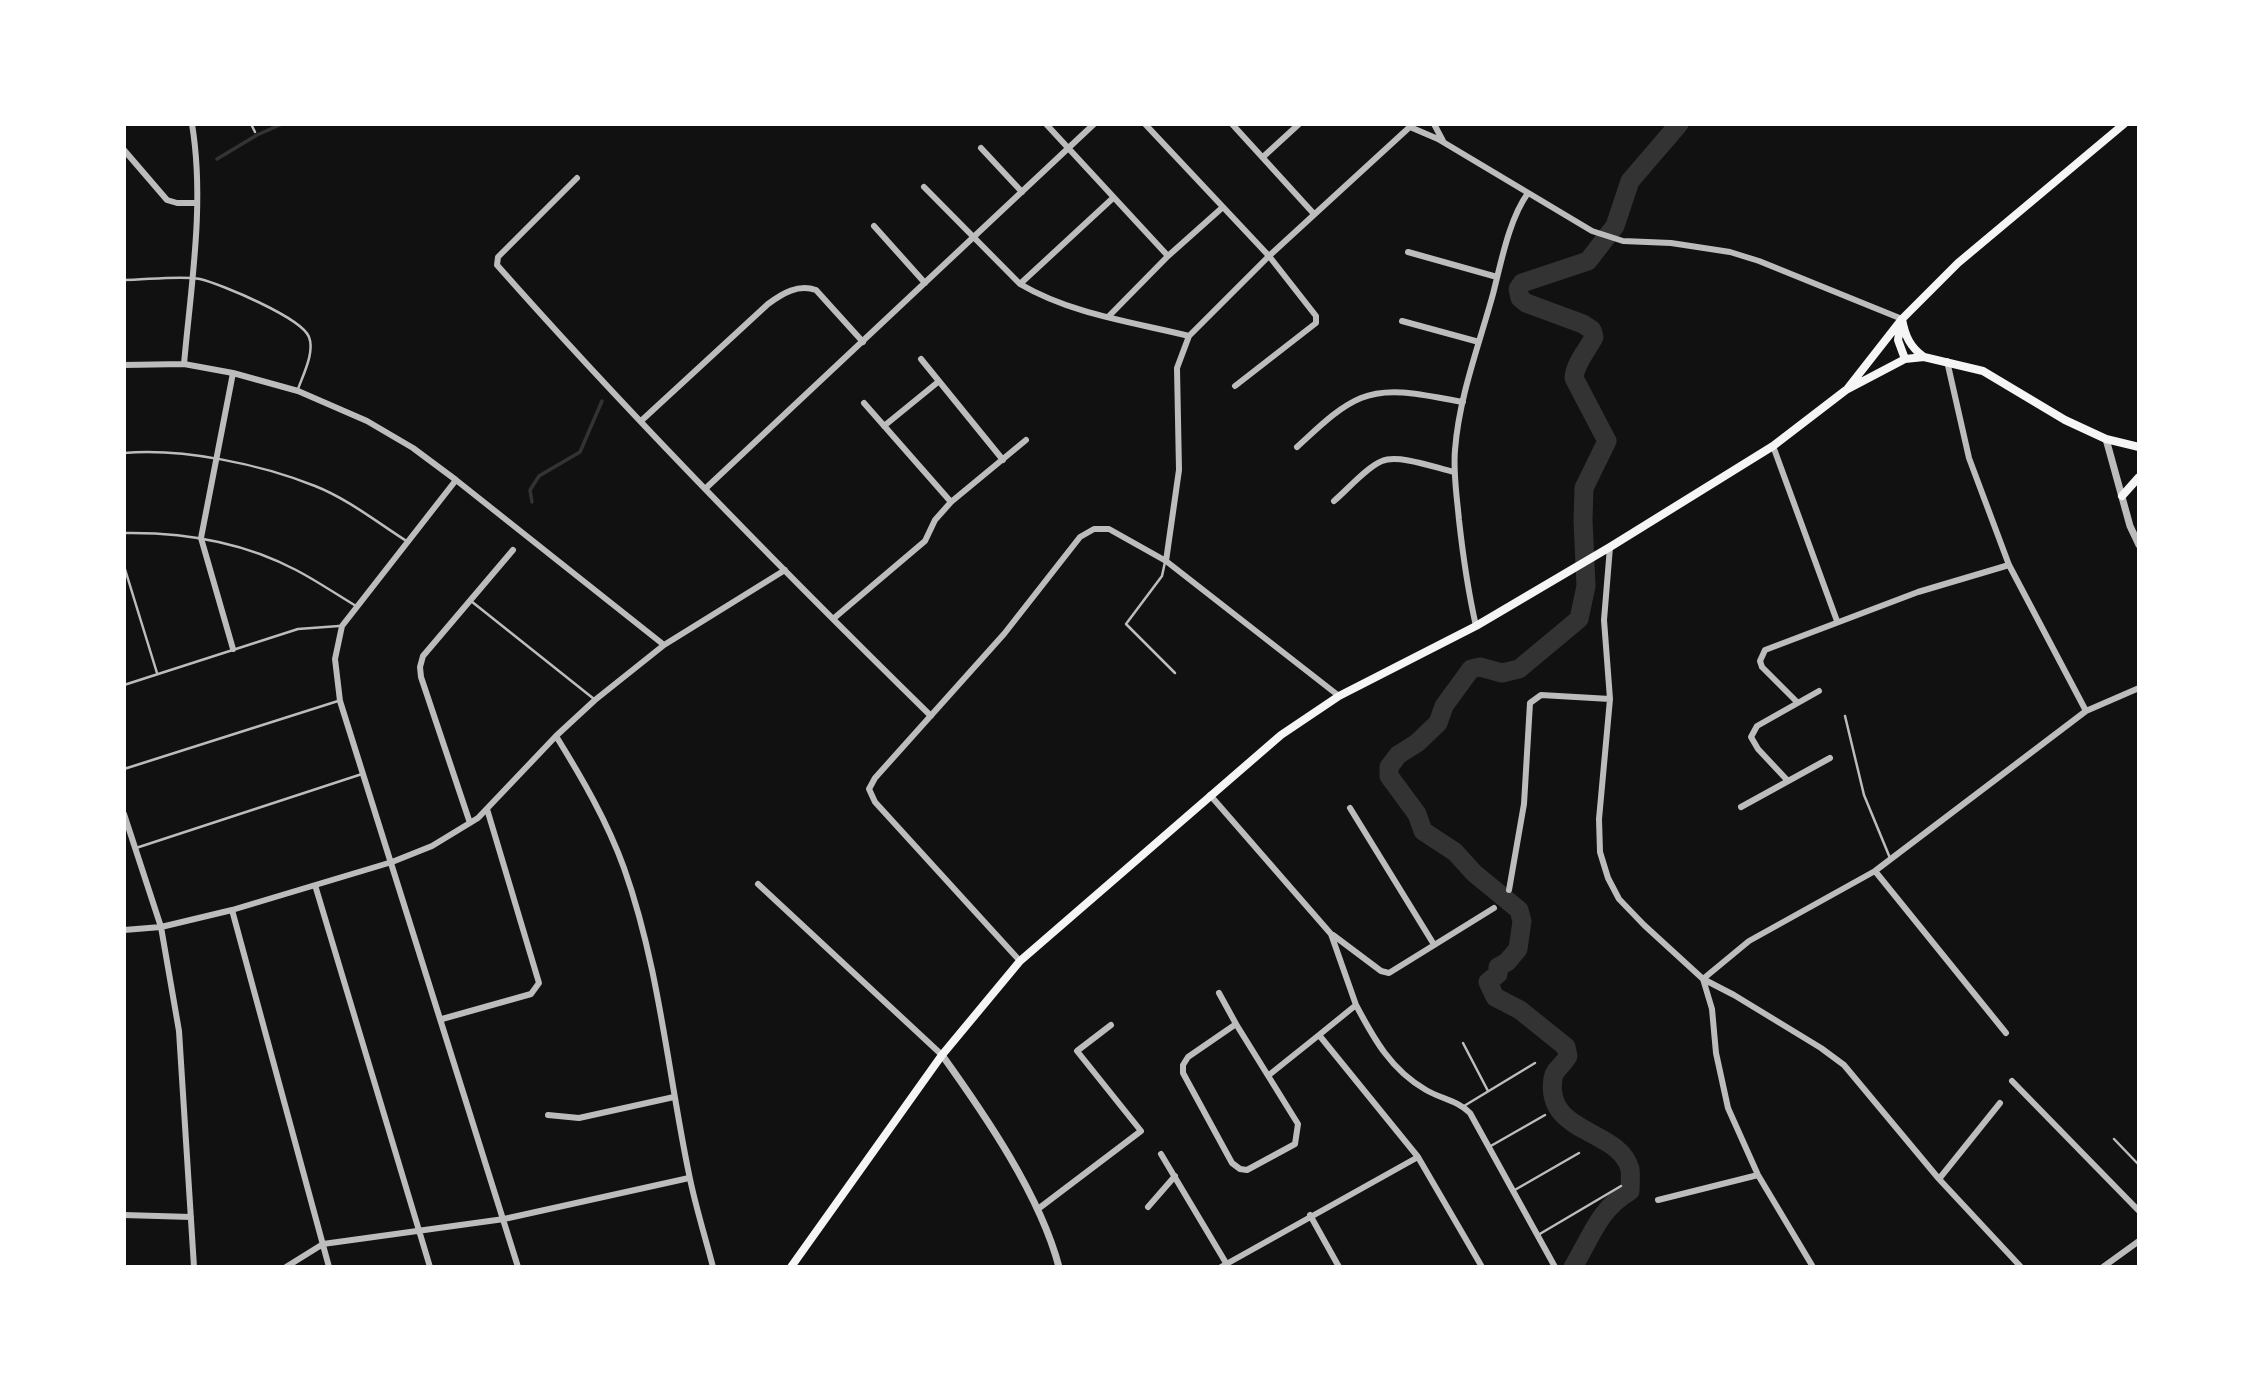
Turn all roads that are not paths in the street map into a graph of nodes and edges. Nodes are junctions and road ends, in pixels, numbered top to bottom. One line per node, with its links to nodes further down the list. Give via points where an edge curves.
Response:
1 (192, 124): 22 (street)
2 (251, 124): 11 (lane)
3 (1046, 124): 14 (street)
4 (1094, 124): 14 (street)
5 (1145, 124): 23 (street)
6 (1233, 124): 16 (street)
7 (1299, 124): 16 (street)
8 (1434, 124): 12 (street)
9 (2124, 124): 36 (main road, via 1958,263)
10 (1411, 126): 12 (street); 24 (street)
11 (255, 132)
12 (1444, 142): 20 (street)
13 (981, 148): 19 (street)
14 (1068, 148): 19 (street); 21 (street)
15 (124, 149): 22 (street, via 167,200)
16 (1263, 158): 24 (street)
17 (577, 178): 54 (street, via 498,257 496,265)
18 (923, 187): 26 (street)
19 (1022, 192): 26 (street)
20 (1528, 193): 30 (street, via 1519,205); 36 (street, via 1592,231 1623,242 1730,252)
21 (1113, 198): 28 (street); 34 (street)
22 (197, 203): 31 (street)
23 (1223, 207): 28 (street); 29 (street)
24 (1314, 214): 29 (street)
25 (874, 226): 33 (street)
26 (972, 238): 33 (street); 34 (street)
27 (1408, 252): 30 (street)
28 (1168, 256): 35 (street)
29 (1269, 256): 38 (street); 49 (street, via 1316,316 1316,323)
30 (1497, 277): 40 (street)
31 (192, 279): 32 (lane); 45 (street); 51 (lane, via 256,300 304,329 311,349)
32 (124, 280)
33 (925, 283): 39 (street)
34 (1020, 284): 35 (street, via 1063,305)
35 (1109, 316): 38 (street)
36 (1902, 319): 41 (main road, via 1908,340); 43 (main road, via 1898,340); 50 (main road)
37 (1402, 321): 40 (street)
38 (1189, 335): 77 (street, via 1177,368 1179,470)
39 (863, 342): 54 (street, via 816,290 791,290 768,304); 67 (street)
40 (1479, 342): 52 (street)
41 (1924, 357): 43 (main road); 44 (main road)
42 (921, 359): 48 (street)
43 (1905, 359): 50 (main road)
44 (1947, 361): 56 (main road, via 1983,371 2048,411); 78 (street, via 1969,458)
45 (184, 364): 46 (street); 47 (street)
46 (124, 365)
47 (233, 373): 51 (street); 62 (street)
48 (938, 382): 55 (street); 63 (street)
49 (1235, 386)
50 (1846, 390): 58 (main road)
51 (298, 391): 66 (street, via 367,421)
52 (1463, 402): 59 (street, via 1404,393 1363,397); 64 (street)
53 (863, 403): 55 (street)
54 (641, 421): 67 (street)
55 (884, 426): 70 (street)
56 (2106, 439): 60 (main road); 68 (street)
57 (1026, 440): 63 (street)
58 (1773, 446): 76 (main road); 84 (street)
59 (1297, 447)
60 (2139, 447)
61 (124, 453): 62 (lane, via 151,451)
62 (215, 460): 72 (street); 73 (lane, via 317,486)
63 (1003, 460): 70 (street)
64 (1454, 472): 69 (street, via 1391,459 1379,461); 86 (street, via 1466,583)
65 (2139, 477): 68 (main road)
66 (456, 480): 73 (street); 87 (street)
67 (705, 489): 80 (street)
68 (2122, 496): 74 (street)
69 (1334, 501)
70 (951, 502): 83 (street, via 925,541)
71 (124, 533): 72 (lane)
72 (201, 538): 82 (lane, via 257,552 296,569); 88 (street)
73 (408, 542): 82 (street)
74 (2139, 545)
75 (513, 550): 81 (street)
76 (1606, 550): 86 (main road); 95 (street, via 1604,620)
77 (1166, 561): 89 (lane, via 1162,576 1126,624); 94 (street); 100 (street, via 1109,529 1094,529 1080,537 1004,634)
78 (2009, 565): 84 (street); 99 (street)
79 (124, 566): 90 (lane)
80 (785, 570): 83 (street); 87 (street)
81 (471, 600): 96 (lane); 112 (street, via 423,656 419,667)
82 (356, 606): 85 (street)
83 (833, 619): 100 (street)
84 (1837, 621): 98 (street, via 1762,654 1762,667)
85 (342, 626): 88 (lane, via 298,629); 97 (street, via 335,659)
86 (1476, 626): 94 (main road)
87 (664, 646): 96 (street)
88 (233, 649): 90 (lane)
89 (1175, 673)
90 (158, 674): 91 (lane)
91 (124, 685)
92 (2139, 688): 99 (street)
93 (1819, 691): 98 (street)
94 (1339, 696): 107 (main road, via 1281,735)
95 (1610, 699): 119 (street, via 1541,695 1530,703 1524,804); 127 (street, via 1600,819 1600,852 1608,878 1619,899)
96 (595, 700): 102 (street)
97 (340, 701): 104 (lane); 105 (street)
98 (1797, 702): 106 (street, via 1757,726 1751,737)
99 (2086, 711): 114 (street)
100 (931, 716): 126 (street, via 869,789 875,802)
101 (1845, 716): 114 (lane, via 1864,795)
102 (556, 736): 110 (street); 141 (street, via 613,840 638,911)
103 (1830, 758): 106 (street)
104 (124, 769)
105 (363, 774): 113 (lane); 115 (street)
106 (1787, 781): 108 (street)
107 (1210, 795): 124 (street); 126 (main road)
108 (1741, 807)
109 (1350, 808): 125 (street)
110 (487, 809): 112 (street); 130 (street, via 539,977 537,987 531,994)
111 (124, 814): 113 (street)
112 (470, 823): 115 (street, via 432,846)
113 (136, 848): 122 (street)
114 (1891, 858): 116 (street)
115 (392, 862): 118 (street); 130 (street)
116 (1875, 871): 127 (street, via 1749,942); 133 (street)
117 (758, 884): 136 (street)
118 (315, 885): 121 (street); 166 (street)
119 (1509, 890)
120 (1494, 908): 125 (street)
121 (232, 910): 122 (street); 169 (street)
122 (161, 927): 123 (street); 164 (street, via 179,1031)
123 (124, 930)
124 (1331, 934): 125 (street, via 1389,973); 129 (street)
125 (1433, 943)
126 (1020, 961): 136 (main road)
127 (1703, 979): 152 (street, via 1728,1108); 155 (street, via 1844,1065)
128 (1219, 993): 131 (street)
129 (1356, 1005): 134 (street); 143 (street, via 1383,1054 1406,1077)
130 (442, 1019): 165 (street)
131 (1236, 1024): 138 (street); 138 (street, via 1188,1057 1183,1073 1240,1169 1247,1170 1295,1144 1298,1135 1298,1124)
132 (1111, 1025): 160 (street, via 1077,1051 1141,1131)
133 (2006, 1032)
134 (1319, 1035): 138 (street); 150 (street)
135 (1462, 1043): 140 (lane)
136 (942, 1055): 160 (street); 177 (main road)
137 (1535, 1063): 140 (lane)
138 (1269, 1075)
139 (2012, 1081): 161 (street)
140 (1488, 1091): 143 (lane)
141 (674, 1097): 144 (street, via 579,1118); 154 (street)
142 (2000, 1103): 155 (street)
143 (1464, 1106): 147 (street)
144 (548, 1115)
145 (1545, 1115): 147 (lane)
146 (2114, 1139): 151 (lane)
147 (1489, 1147): 157 (street)
148 (1579, 1153): 157 (lane)
149 (1161, 1154): 153 (street)
150 (1418, 1157): 163 (street); 180 (street)
151 (2139, 1165)
152 (1758, 1175): 158 (street); 182 (street)
153 (1175, 1176): 159 (street); 170 (street)
154 (689, 1178): 165 (street); 176 (street)
155 (1939, 1179): 183 (street)
156 (1621, 1186): 167 (lane)
157 (1513, 1191): 167 (street)
158 (1658, 1200)
159 (1148, 1207)
160 (1038, 1209): 178 (street)
161 (2139, 1211)
162 (124, 1215): 164 (street)
163 (1310, 1215): 170 (street); 179 (street)
164 (191, 1217): 171 (street)
165 (504, 1219): 166 (street); 175 (street)
166 (418, 1230): 169 (street); 174 (street)
167 (1538, 1235): 181 (street)
168 (2139, 1241): 184 (street)
169 (323, 1244): 172 (street); 173 (street)
170 (1223, 1265)
171 (194, 1267)
172 (286, 1267)
173 (329, 1267)
174 (429, 1267)
175 (518, 1267)
176 (713, 1267)
177 (791, 1267)
178 (1059, 1267)
179 (1339, 1267)
180 (1482, 1267)
181 (1555, 1267)
182 (1814, 1267)
183 (2021, 1267)
184 (2103, 1267)

